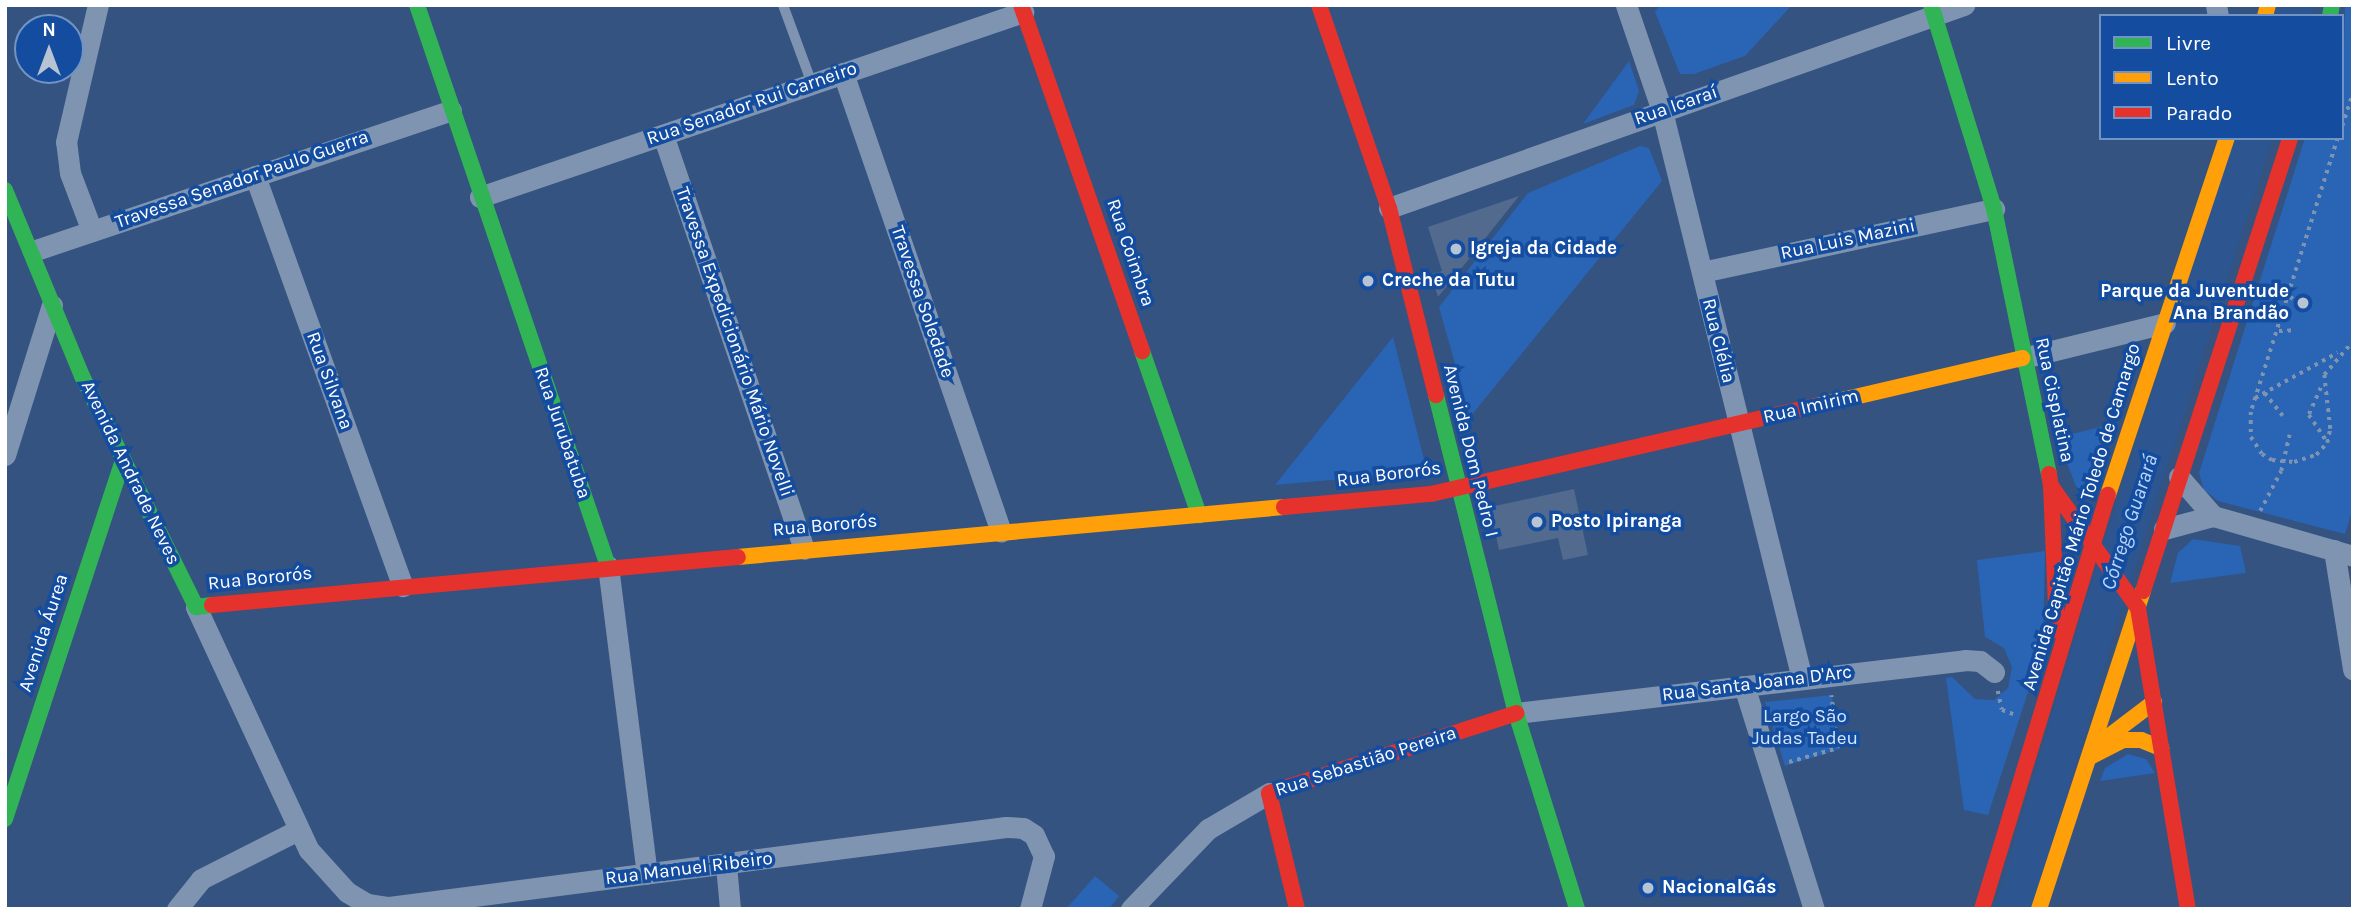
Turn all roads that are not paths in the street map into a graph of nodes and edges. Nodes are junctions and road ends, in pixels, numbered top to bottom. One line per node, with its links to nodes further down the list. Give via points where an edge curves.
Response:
1 (98, 5): 21 (street, via 66,142 70,173)
2 (417, 5): 11 (street, Rua Jurubatuba)
3 (783, 5): 10 (lane)
4 (1319, 5): 19 (street, Avenida Dom Pedro I)
5 (1626, 5): 12 (street, Rua Clélia)
6 (1964, 5): 8 (street, Rua Icaraí)
7 (1022, 9): 9 (street, Rua Senador Rui Carneiro); 33 (street, Rua Coimbra)
8 (1933, 10): 12 (street, Rua Icaraí); 20 (street, Rua Cisplatina)
9 (843, 73): 10 (street, Rua Senador Rui Carneiro); 36 (street, Travessa Soledade)
10 (812, 84): 13 (street, Rua Senador Rui Carneiro)
11 (451, 110): 16 (street, Travessa Senador Paulo Guerra); 18 (street, Rua Jurubatuba)
12 (1662, 111): 19 (street, Rua Icaraí); 23 (street, Rua Clélia)
13 (663, 135): 18 (street, Rua Senador Rui Carneiro); 38 (street, Travessa Expedicionário Mário Novelli)
14 (2226, 140): 25 (street, Avenida Capitão Mário Toledo de Camargo)
15 (2290, 140): 30 (street)
16 (255, 176): 21 (street, Travessa Senador Paulo Guerra); 41 (street, Rua Silvana)
17 (5, 190): 22 (street, Avenida Andrade Neves)
18 (480, 197): 40 (street, Rua Jurubatuba)
19 (1389, 208): 32 (street, Avenida Dom Pedro I)
20 (1994, 209): 23 (street, Rua Luis Mazini); 26 (street, Rua Cisplatina)
21 (92, 230): 22 (street, Travessa Senador Paulo Guerra)
22 (33, 251): 24 (street, Avenida Andrade Neves)
23 (1702, 272): 27 (street, Rua Clélia)
24 (52, 305): 28 (street); 29 (street, Avenida Andrade Neves)
25 (2165, 323): 26 (street, Rua Imirim); 37 (street, Avenida Capitão Mário Toledo de Camargo)
26 (2023, 358): 27 (street, Rua Imirim); 31 (street, Rua Cisplatina)
27 (1739, 424): 32 (street, Rua Imirim); 47 (street, Rua Clélia)
28 (5, 454)
29 (123, 460): 42 (street, Avenida Andrade Neves); 54 (street, Avenida Áurea)
30 (2179, 477): 34 (street); 35 (street)
31 (2051, 486): 37 (street, Rua Cisplatina); 44 (street)
32 (1457, 488): 33 (street, Rua Bororós); 50 (street, Avenida Dom Pedro I)
33 (1199, 515): 36 (street, Rua Bororós)
34 (2213, 516): 35 (street); 39 (street)
35 (2164, 529): 43 (street)
36 (1002, 532): 38 (street, Rua Bororós)
37 (2092, 543): 43 (street, Rua Cisplatina); 44 (street, Avenida Capitão Mário Toledo de Camargo)
38 (804, 549): 40 (street, Rua Bororós)
39 (2343, 553): 45 (street)
40 (608, 566): 41 (street, Rua Bororós); 57 (street, Rua Jurubatuba)
41 (403, 586): 42 (street, Rua Bororós)
42 (197, 607): 55 (street, Avenida Andrade Neves)
43 (2138, 608): 49 (street, Rua Cisplatina); 52 (street)
44 (2058, 665): 65 (street, Avenida Capitão Mário Toledo de Camargo)
45 (2353, 669)
46 (1994, 672): 47 (street, Rua Santa Joana D'Arc, via 1980,661 1965,660)
47 (1802, 679): 48 (street, Rua Santa Joana D'Arc)
48 (1744, 686): 50 (street, Rua Santa Joana D'Arc); 64 (street)
49 (2154, 702): 51 (street, Rua Cisplatina); 52 (street)
50 (1516, 713): 53 (street, Rua Sebastião Pereira); 63 (street, Avenida Dom Pedro I)
51 (2161, 748): 52 (street, via 2141,740 2123,740); 67 (street, Rua Cisplatina)
52 (2091, 753): 66 (street)
53 (1269, 793): 61 (street, Rua Sebastião Pereira, via 1208,829); 62 (street)
54 (5, 819)
55 (298, 830): 57 (street, Rua Manuel Ribeiro, via 309,850 347,892 367,904 389,907); 58 (street, via 209,874)
56 (726, 865): 57 (street, Rua Manuel Ribeiro); 59 (street); 60 (street, Rua Manuel Ribeiro, via 1023,828 1034,835 1044,856)
57 (648, 874)
58 (177, 909)
59 (730, 909)
60 (1030, 909)
61 (1131, 909)
62 (1297, 909)
63 (1577, 909)
64 (1814, 909)
65 (1982, 909)
66 (2039, 909)
67 (2188, 909)

